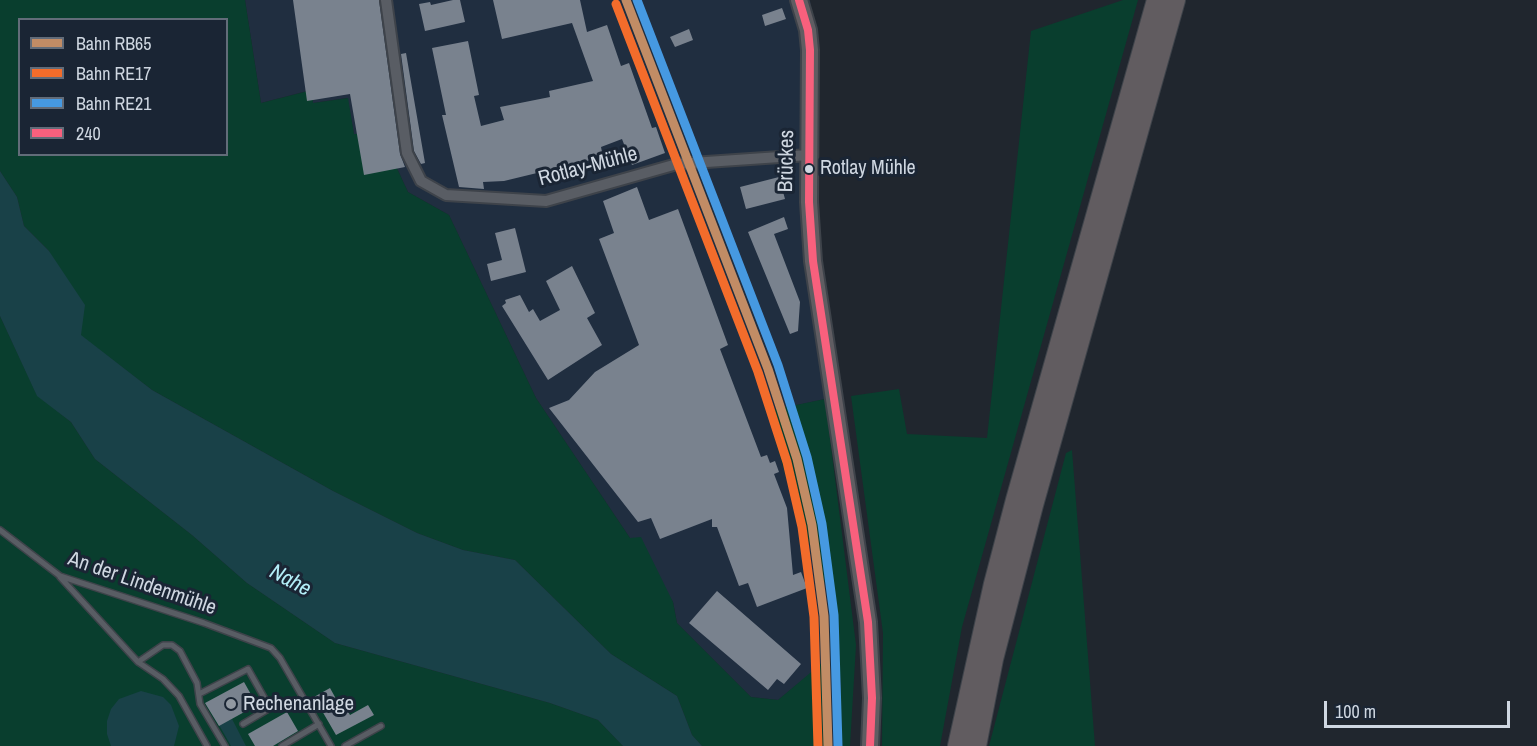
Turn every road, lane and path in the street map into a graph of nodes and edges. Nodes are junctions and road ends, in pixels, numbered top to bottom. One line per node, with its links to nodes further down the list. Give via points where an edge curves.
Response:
1 (386, 0): 5 (street, Rotlay-Mühle, via 407,153 421,181 446,195 546,201 676,164)
2 (799, 0): 5 (main road, Brückes, via 810,50)
3 (1157, 0): 19 (highway, via 1016,500)
4 (1176, 0): 20 (highway, via 1030,516 993,659)
5 (809, 155): 18 (main road, Brückes, via 812,249 868,622)
6 (0, 530): 7 (lane, An der Lindenmühle)
7 (60, 576): 8 (lane); 11 (lane, An der Lindenmühle, via 263,644 280,658)
8 (138, 662): 9 (lane, via 164,645 172,645 180,651); 13 (lane, via 179,696)
9 (199, 694): 10 (lane, via 248,669 270,708); 14 (lane, via 200,704)
10 (243, 724)
11 (319, 724): 15 (lane); 16 (lane)
12 (381, 726): 17 (lane)
13 (207, 746)
14 (225, 746)
15 (282, 746)
16 (332, 746)
17 (345, 746)
18 (870, 746)
19 (958, 746)
20 (976, 746)

